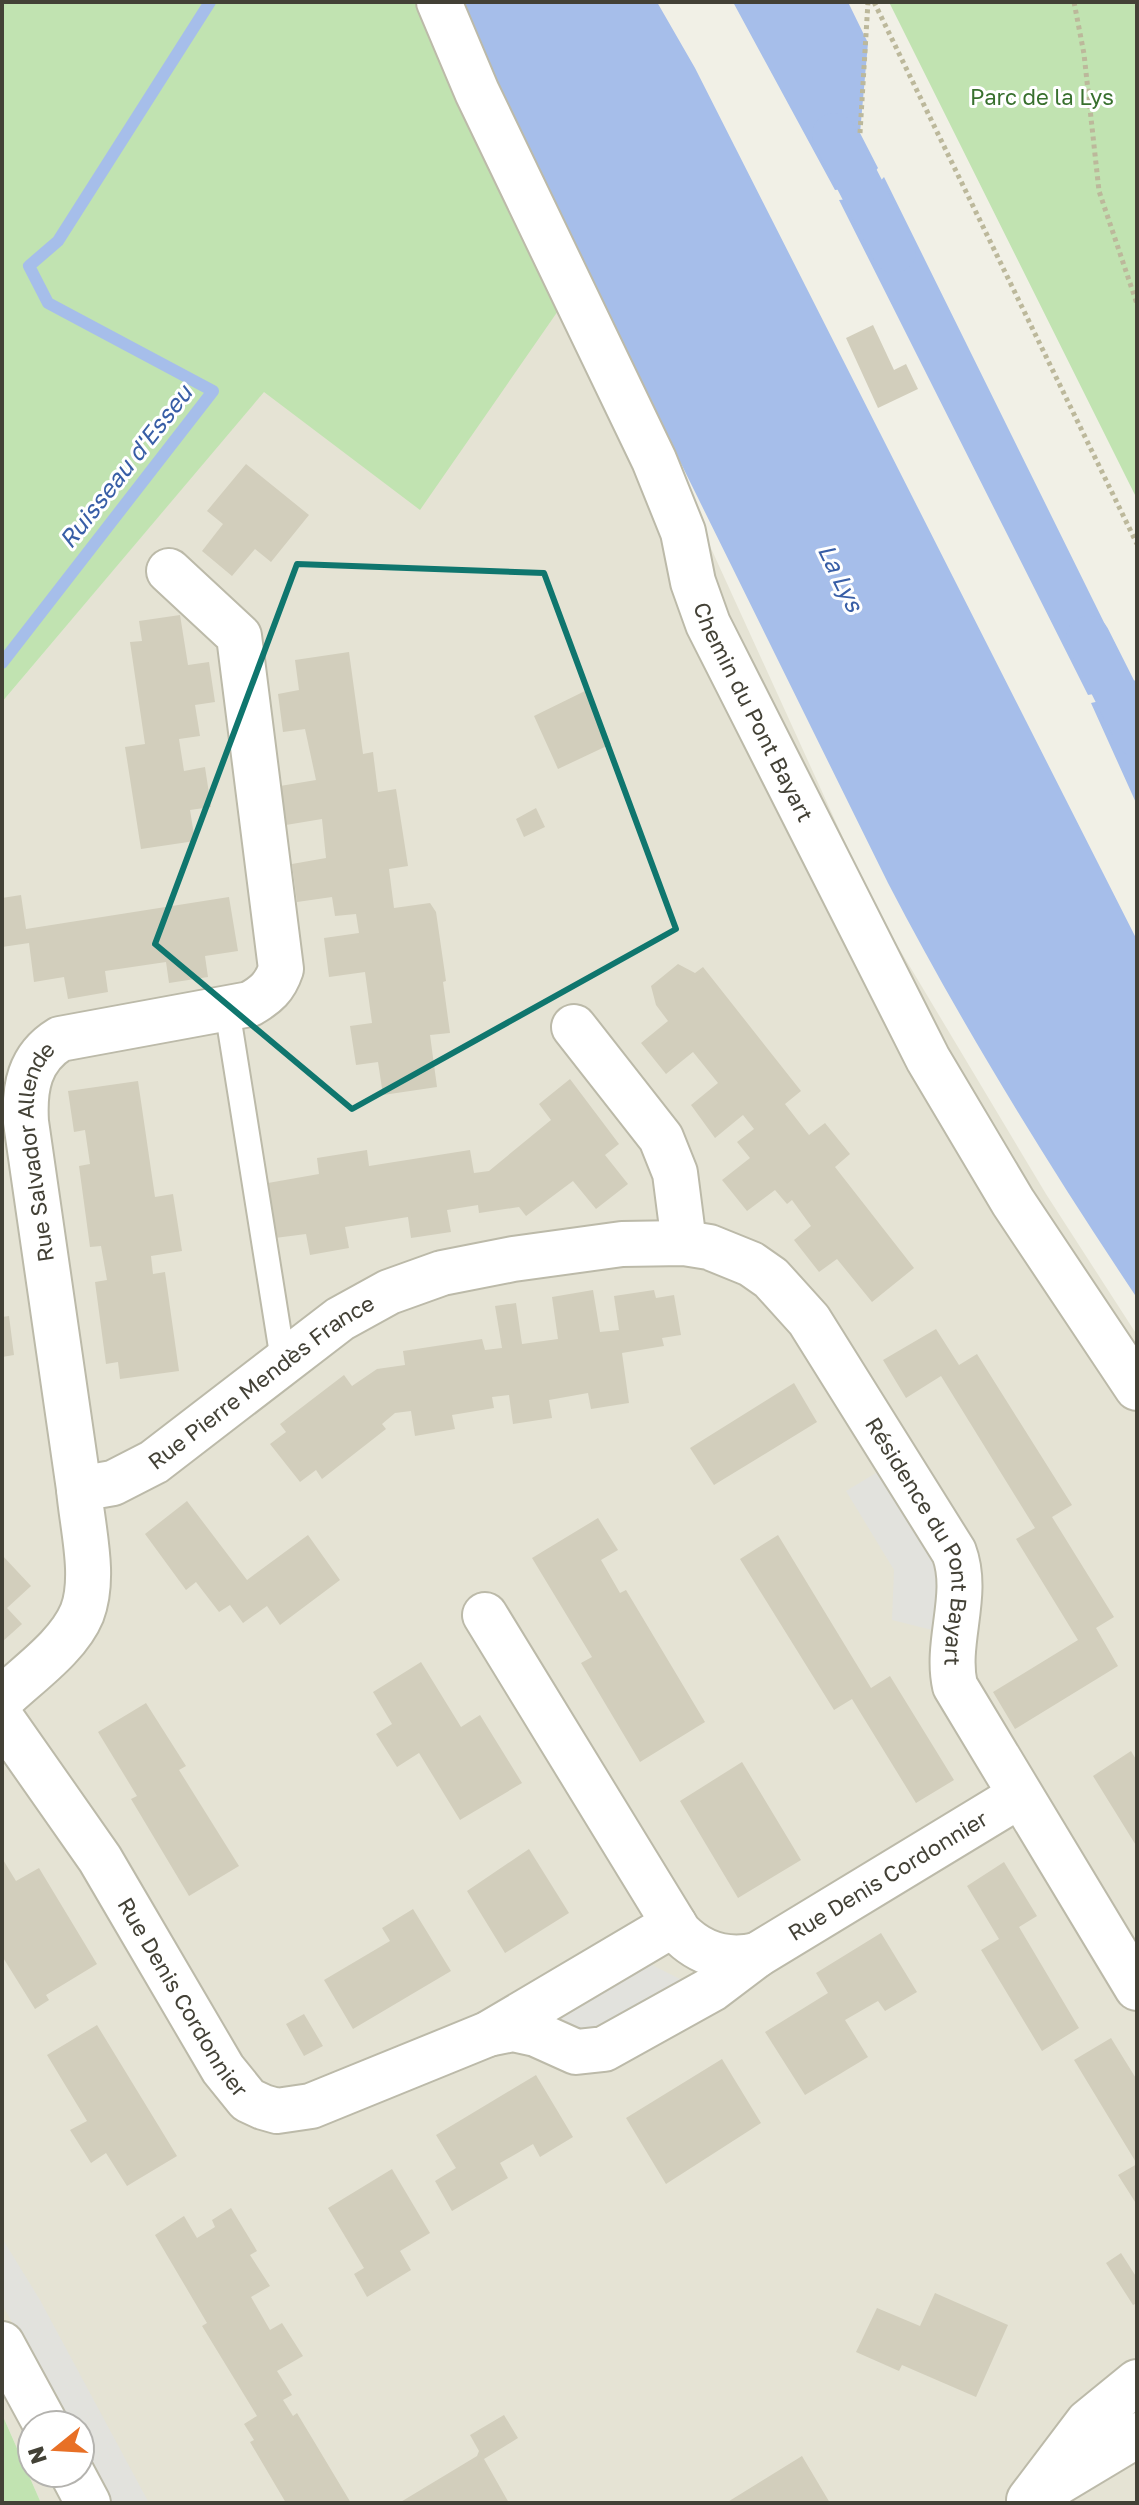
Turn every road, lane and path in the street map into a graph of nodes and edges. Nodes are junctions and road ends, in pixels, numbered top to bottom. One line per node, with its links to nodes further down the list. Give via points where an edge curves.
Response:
1 (439, 2): 13 (street, Chemin du Pont Bayart, via 654,460 683,532 708,624 892,994 1013,1202)
2 (871, 2): 4 (path); 6 (path)
3 (1074, 2): 5 (path, via 1099,191)
4 (860, 133)
5 (1137, 304)
6 (1137, 544)
7 (169, 571): 8 (street, Rue Salvador Allende, via 239,636 241,651 281,969 265,995)
8 (227, 1009): 12 (lane); 14 (street, Rue Salvador Allende, via 60,1039 48,1047 29,1076 26,1122)
9 (574, 1027): 10 (street, via 661,1138 675,1173)
10 (684, 1243): 11 (street, Rue Pierre Mendès France, via 732,1256 771,1278); 12 (street, Rue Pierre Mendès France, via 622,1244 442,1273 366,1303)
11 (828, 1348): 18 (street, Résidence du Pont Bayart, via 954,1552 959,1576 952,1652 955,1686)
12 (283, 1360): 14 (street, Rue Pierre Mendès France, via 154,1462 113,1483)
13 (1137, 1388)
14 (79, 1489): 16 (street, via 87,1572 82,1613 69,1634)
15 (485, 1615): 19 (street)
16 (2, 1699)
17 (2, 1719): 22 (street, Rue Denis Cordonnier, via 100,1859 223,2069 248,2100 277,2111 311,2106)
18 (1019, 1796): 20 (street, Rue Denis Cordonnier); 21 (street, Résidence du Pont Bayart)
19 (674, 1924): 20 (street, via 704,1952 729,1958); 22 (street, Rue Denis Cordonnier)
20 (757, 1955): 22 (street, Rue Denis Cordonnier, via 712,1989 596,2053 576,2052 513,2029)
21 (1137, 1988)
22 (488, 2034)
23 (2, 2344): 25 (street)
24 (1137, 2382): 27 (street, via 1088,2422)
25 (37, 2409)
26 (1126, 2449): 27 (street)
27 (1027, 2501)

